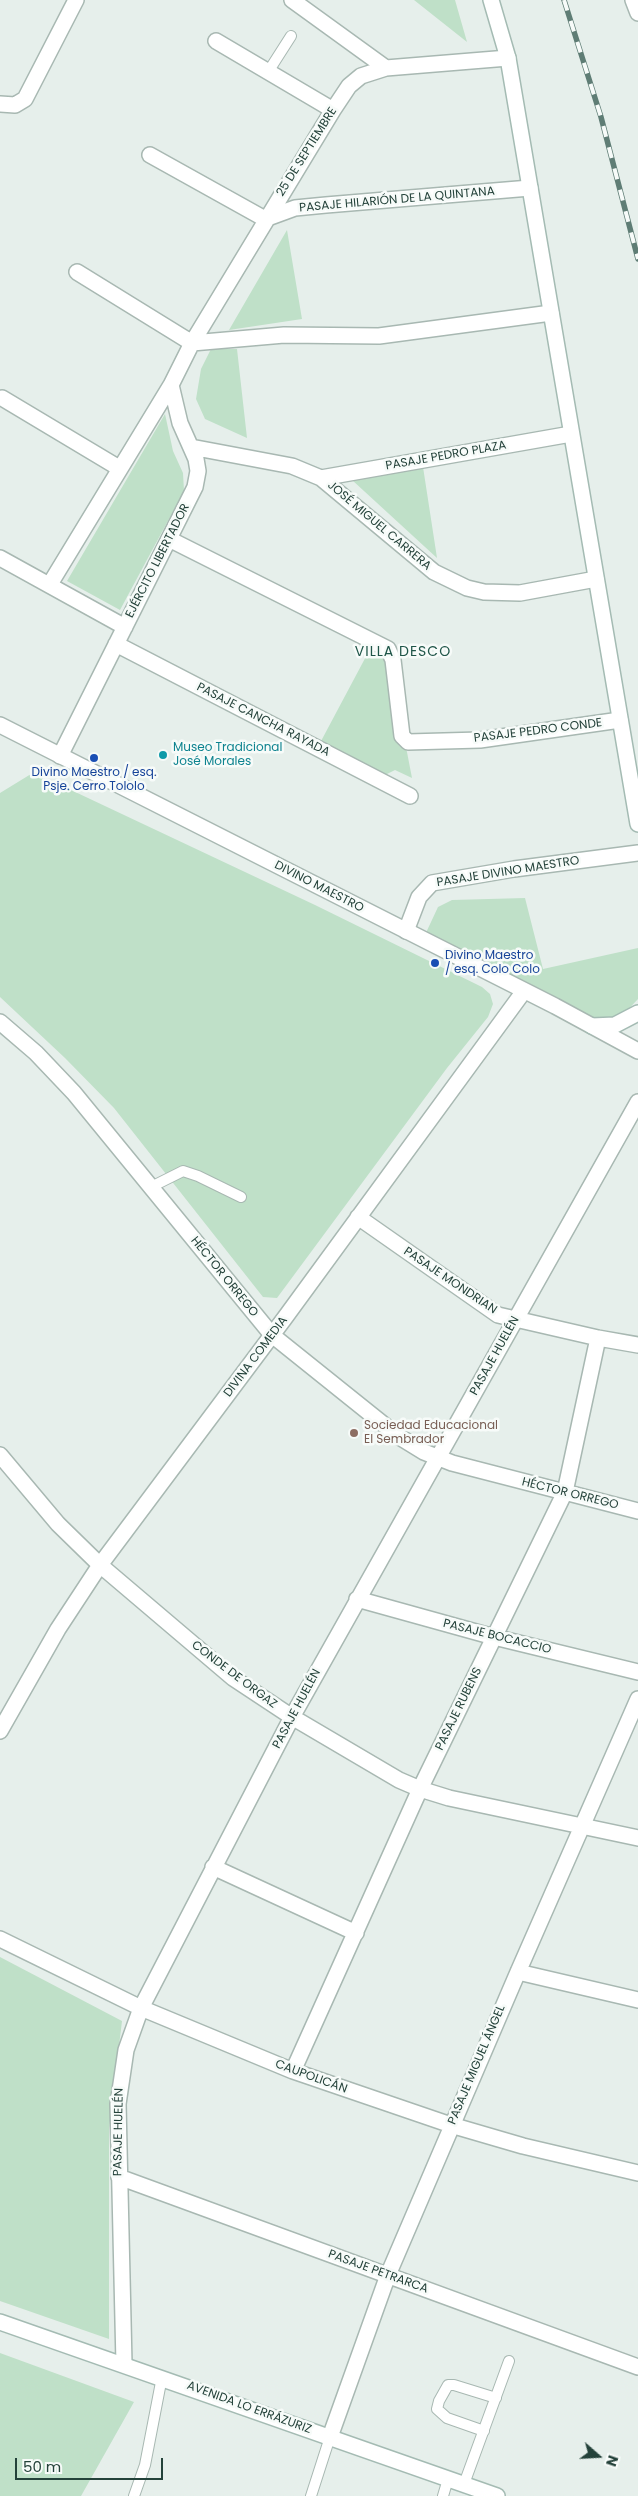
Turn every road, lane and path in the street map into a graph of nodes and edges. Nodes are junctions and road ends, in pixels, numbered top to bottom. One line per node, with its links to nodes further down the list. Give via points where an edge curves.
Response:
1 (76, 0): 11 (street, via 25,99 15,105)
2 (292, 0): 9 (street)
3 (491, 0): 8 (street)
4 (633, 0): 5 (street)
5 (638, 13)
6 (291, 36): 10 (lane)
7 (216, 41): 10 (street)
8 (508, 58): 9 (street, 25 DE SEPTIEMBRE); 14 (street)
9 (386, 68): 12 (street, 25 DE SEPTIEMBRE, via 361,76 349,86)
10 (268, 72): 12 (street)
11 (0, 104)
12 (333, 110): 15 (street, 25 DE SEPTIEMBRE)
13 (150, 155): 15 (street)
14 (530, 188): 15 (street, PASAJE HILARIÓN DE LA QUINTANA, via 326,204 295,208); 17 (street)
15 (265, 219): 18 (street, 25 DE SEPTIEMBRE)
16 (77, 272): 18 (street)
17 (551, 313): 18 (street, via 379,336 284,335); 21 (street)
18 (192, 342): 19 (street, 25 DE SEPTIEMBRE)
19 (171, 385): 22 (street, EJÉRCITO LIBERTADOR, via 180,423); 23 (street)
20 (2, 398): 23 (street)
21 (571, 434): 24 (street, PASAJE PEDRO PLAZA); 27 (street)
22 (191, 447): 24 (street, JOSÉ MIGUEL CARRERA, via 292,466); 25 (street, EJÉRCITO LIBERTADOR, via 198,471 195,488)
23 (119, 468): 28 (street)
24 (321, 478): 27 (street, JOSÉ MIGUEL CARRERA, via 434,572 467,588 520,593)
25 (169, 539): 29 (street, EJÉRCITO LIBERTADOR); 31 (street, PASAJE PEDRO CONDE, via 388,649 393,660 402,736 408,742 480,740)
26 (0, 558): 28 (street)
27 (596, 580): 31 (street)
28 (50, 584): 29 (street)
29 (125, 627): 30 (street, EJÉRCITO LIBERTADOR)
30 (116, 644): 33 (street, EJÉRCITO LIBERTADOR); 34 (street, PASAJE CANCHA RAYADA)
31 (620, 720): 35 (street)
32 (0, 725): 33 (street, DIVINO MAESTRO)
33 (60, 756): 37 (street, DIVINO MAESTRO)
34 (410, 796)
35 (638, 824)
36 (638, 853): 37 (street, PASAJE DIVINO MAESTRO, via 432,883 419,897)
37 (406, 931): 38 (street, DIVINO MAESTRO)
38 (524, 991): 41 (street, DIVINO MAESTRO); 46 (street, DIVINA COMEDIA)
39 (638, 1012): 41 (street, via 615,1024)
40 (0, 1022): 44 (street, HÉCTOR ORREGO, via 36,1053 74,1093)
41 (592, 1026): 42 (street, DIVINO MAESTRO)
42 (638, 1051)
43 (638, 1102): 47 (street, PASAJE HUELÉN)
44 (151, 1187): 45 (lane, via 183,1171); 48 (street, HÉCTOR ORREGO)
45 (241, 1197)
46 (358, 1218): 47 (street, PASAJE MONDRIAN, via 491,1311); 48 (street, DIVINA COMEDIA)
47 (516, 1319): 49 (street, PASAJE MONDRIAN); 52 (street, PASAJE HUELÉN)
48 (272, 1335): 52 (street, HÉCTOR ORREGO, via 398,1436); 55 (street, DIVINA COMEDIA)
49 (598, 1338): 50 (street, PASAJE MONDRIAN); 53 (street, PASAJE RUBENS)
50 (638, 1345)
51 (0, 1455): 55 (street, CONDE DE ORGAZ, via 58,1524)
52 (438, 1459): 53 (street, HÉCTOR ORREGO); 56 (street, PASAJE HUELÉN)
53 (565, 1492): 54 (street, HÉCTOR ORREGO); 57 (street, PASAJE RUBENS)
54 (638, 1511)
55 (100, 1565): 60 (street, CONDE DE ORGAZ, via 233,1678); 61 (street, DIVINA COMEDIA)
56 (357, 1599): 57 (street, PASAJE BOCACCIO); 60 (street, PASAJE HUELÉN)
57 (494, 1637): 58 (street, PASAJE BOCACCIO); 62 (street, PASAJE RUBENS)
58 (638, 1672)
59 (638, 1699): 63 (street, PASAJE MIGUEL ÁNGEL)
60 (292, 1717): 62 (street, CONDE DE ORGAZ); 65 (street, PASAJE HUELÉN)
61 (2, 1721)
62 (420, 1789): 63 (street, CONDE DE ORGAZ); 66 (street, PASAJE RUBENS)
63 (583, 1826): 64 (street, CONDE DE ORGAZ); 68 (street, PASAJE MIGUEL ÁNGEL)
64 (638, 1838)
65 (213, 1867): 66 (street); 70 (street, PASAJE HUELÉN)
66 (356, 1934): 71 (street, PASAJE RUBENS)
67 (0, 1939): 70 (street, CAUPOLICÁN)
68 (518, 1972): 69 (street); 72 (street, PASAJE MIGUEL ÁNGEL)
69 (638, 2000)
70 (141, 2008): 71 (street, CAUPOLICÁN); 74 (street, PASAJE HUELÉN, via 128,2041 120,2077)
71 (293, 2071): 72 (street, CAUPOLICÁN)
72 (451, 2125): 73 (street, CAUPOLICÁN); 75 (street, PASAJE MIGUEL ÁNGEL)
73 (638, 2174)
74 (118, 2176): 75 (street, PASAJE PETRARCA); 78 (street, PASAJE HUELÉN)
75 (388, 2276): 79 (street, PASAJE PETRARCA); 83 (street, PASAJE MIGUEL ÁNGEL)
76 (0, 2322): 78 (street, AVENIDA LO ERRÁZURIZ)
77 (509, 2361): 81 (lane)
78 (124, 2364): 80 (street, AVENIDA LO ERRÁZURIZ)
79 (638, 2367)
80 (162, 2377): 83 (street, AVENIDA LO ERRÁZURIZ); 86 (lane)
81 (496, 2398): 82 (lane); 82 (lane, via 454,2384 448,2385 439,2401 437,2409 447,2418)
82 (484, 2431): 85 (lane)
83 (330, 2437): 84 (street, AVENIDA LO ERRÁZURIZ); 87 (lane)
84 (448, 2479): 85 (street, AVENIDA LO ERRÁZURIZ); 88 (lane)
85 (464, 2484): 89 (street, AVENIDA LO ERRÁZURIZ)
86 (134, 2496)
87 (310, 2496)
88 (443, 2496)
89 (497, 2496)

